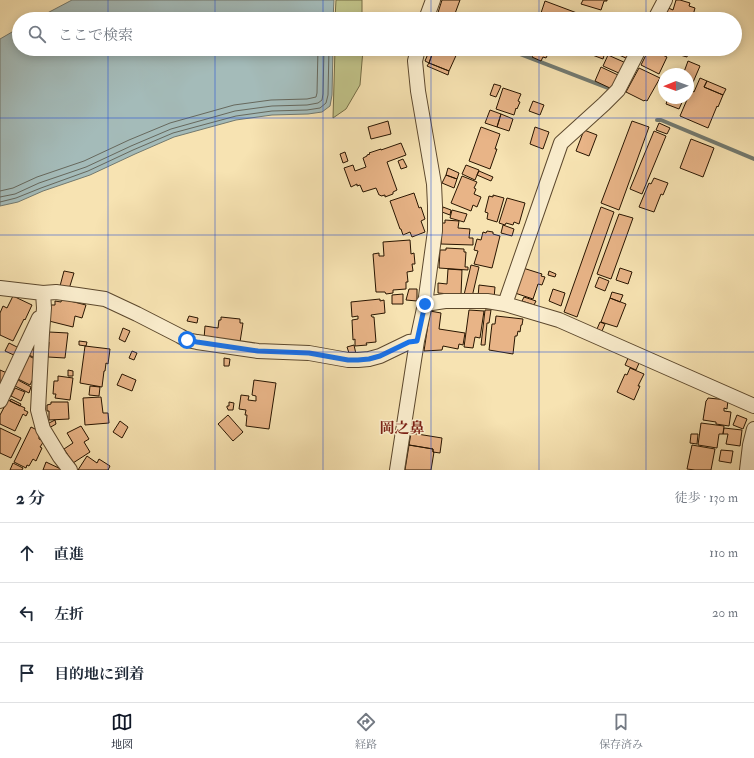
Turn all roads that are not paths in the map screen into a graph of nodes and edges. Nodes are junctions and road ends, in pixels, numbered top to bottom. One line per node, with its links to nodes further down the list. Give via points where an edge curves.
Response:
1 (433, 0): 3 (street)
2 (664, 0): 4 (street)
3 (429, 12)
4 (658, 12)
5 (416, 56): 9 (street, via 418,91 434,184 435,206 435,231)
6 (635, 56): 10 (street, via 618,90 561,143)
7 (0, 288): 8 (street)
8 (43, 293): 11 (street); 12 (street, via 56,292 105,300 187,340 258,351 309,353 358,360 375,358 409,342)
9 (425, 304): 10 (street, via 445,301 486,301); 12 (street)
10 (506, 304): 14 (street, via 559,320)
11 (44, 308): 13 (street); 16 (street, via 38,410 43,429)
12 (417, 341): 17 (street)
13 (0, 401)
14 (754, 406)
15 (754, 429): 18 (street)
16 (70, 470)
17 (397, 470)
18 (747, 470)

